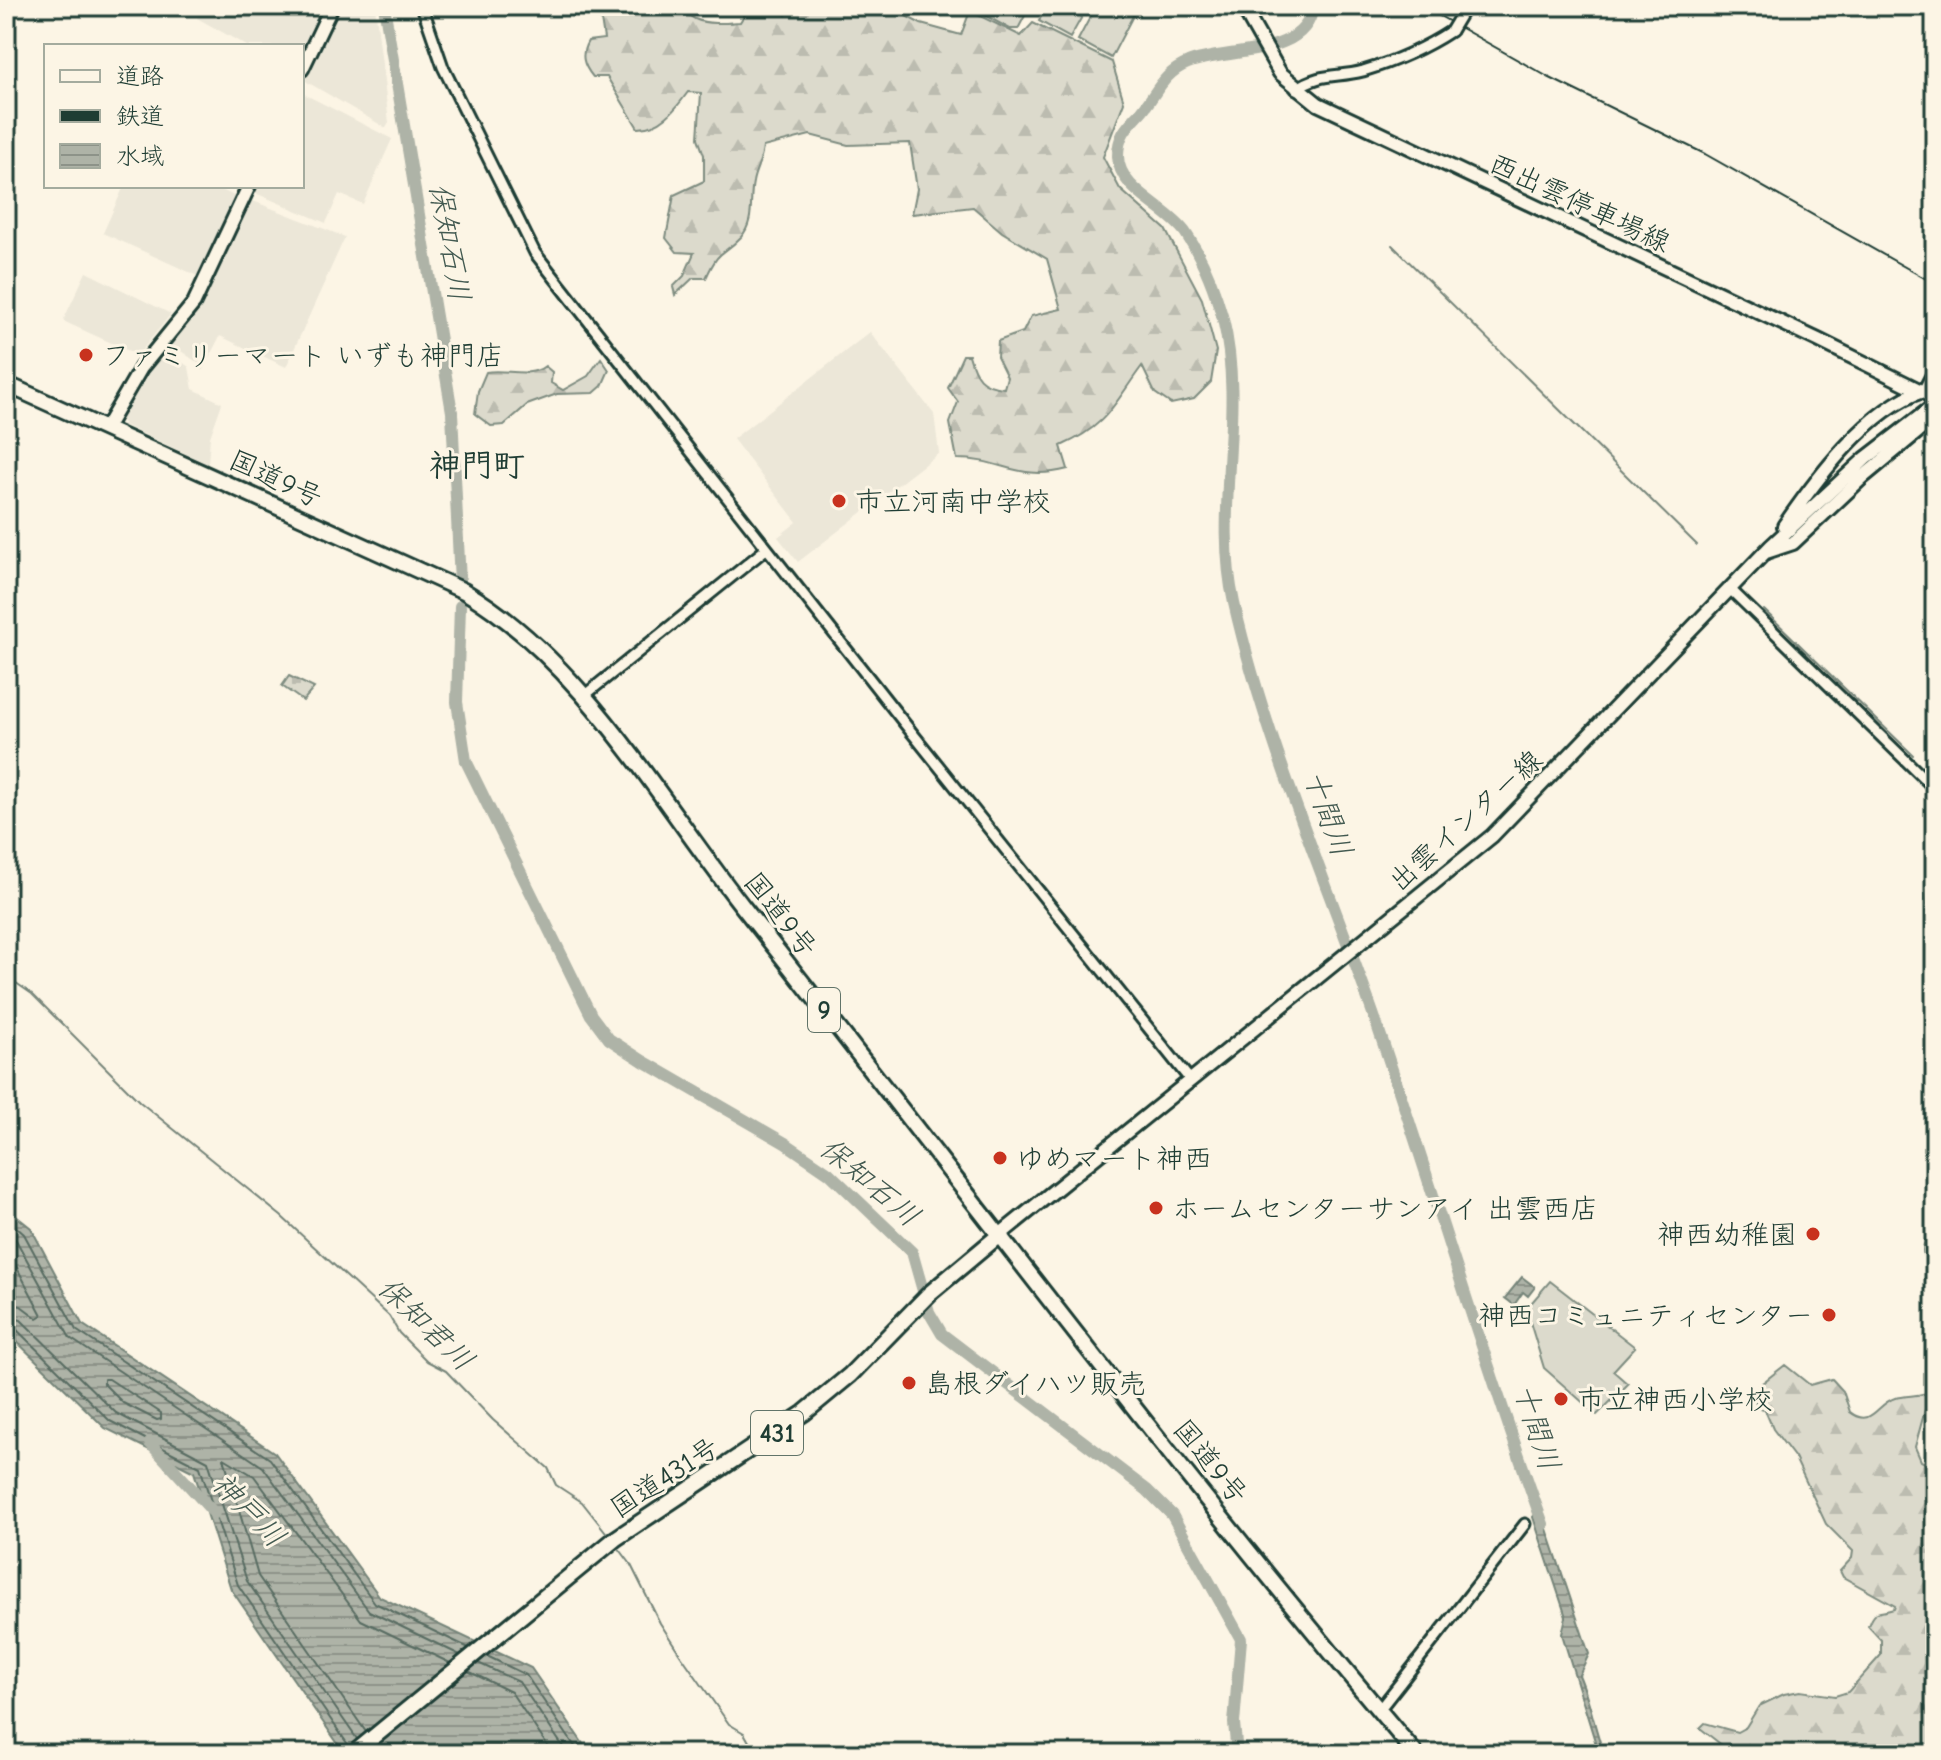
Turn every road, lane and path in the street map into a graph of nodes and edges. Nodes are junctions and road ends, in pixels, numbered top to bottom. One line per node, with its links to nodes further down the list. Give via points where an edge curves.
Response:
1 (332, 6): 5 (main road)
2 (422, 6): 16 (street, via 443,67 533,249)
3 (1242, 6): 6 (main road, 西出雲停車場線, via 1280,73)
4 (1466, 6): 6 (street, bridge, via 1451,31 1435,41 1361,71 1313,77)
5 (304, 65)
6 (1296, 89): 9 (main road, 西出雲停車場線, via 1332,111)
7 (248, 188): 15 (main road, via 194,303 141,368)
8 (1935, 368): 11 (street)
9 (1894, 378): 11 (main road, 西出雲停車場線); 13 (main road)
10 (6, 384): 15 (highway, 国道9号 / 9)
11 (1923, 391): 12 (main road, 西出雲停車場線); 13 (main road)
12 (1935, 398)
13 (1894, 405): 17 (main road, via 1818,479)
14 (1935, 407): 17 (main road, 出雲インター線, via 1845,477); 17 (main road, via 1927,424 1793,543)
15 (106, 428): 19 (highway, 国道9号 / 9, via 464,591 498,611)
16 (766, 549): 19 (street); 21 (street)
17 (1768, 549): 18 (main road, 出雲インター線)
18 (1729, 588): 20 (street); 21 (main road, 出雲インター線, via 1492,836)
19 (585, 695): 22 (highway, 国道9号 / 9)
20 (1935, 789)
21 (1191, 1081): 22 (main road, 出雲インター線)
22 (997, 1237): 24 (highway, 国道9号 / 9); 25 (highway, 国道431号 / 431, via 804,1413 615,1539)
23 (1525, 1524): 24 (street)
24 (1379, 1710): 26 (highway, 国道9号 / 9)
25 (353, 1754)
26 (1416, 1754)

